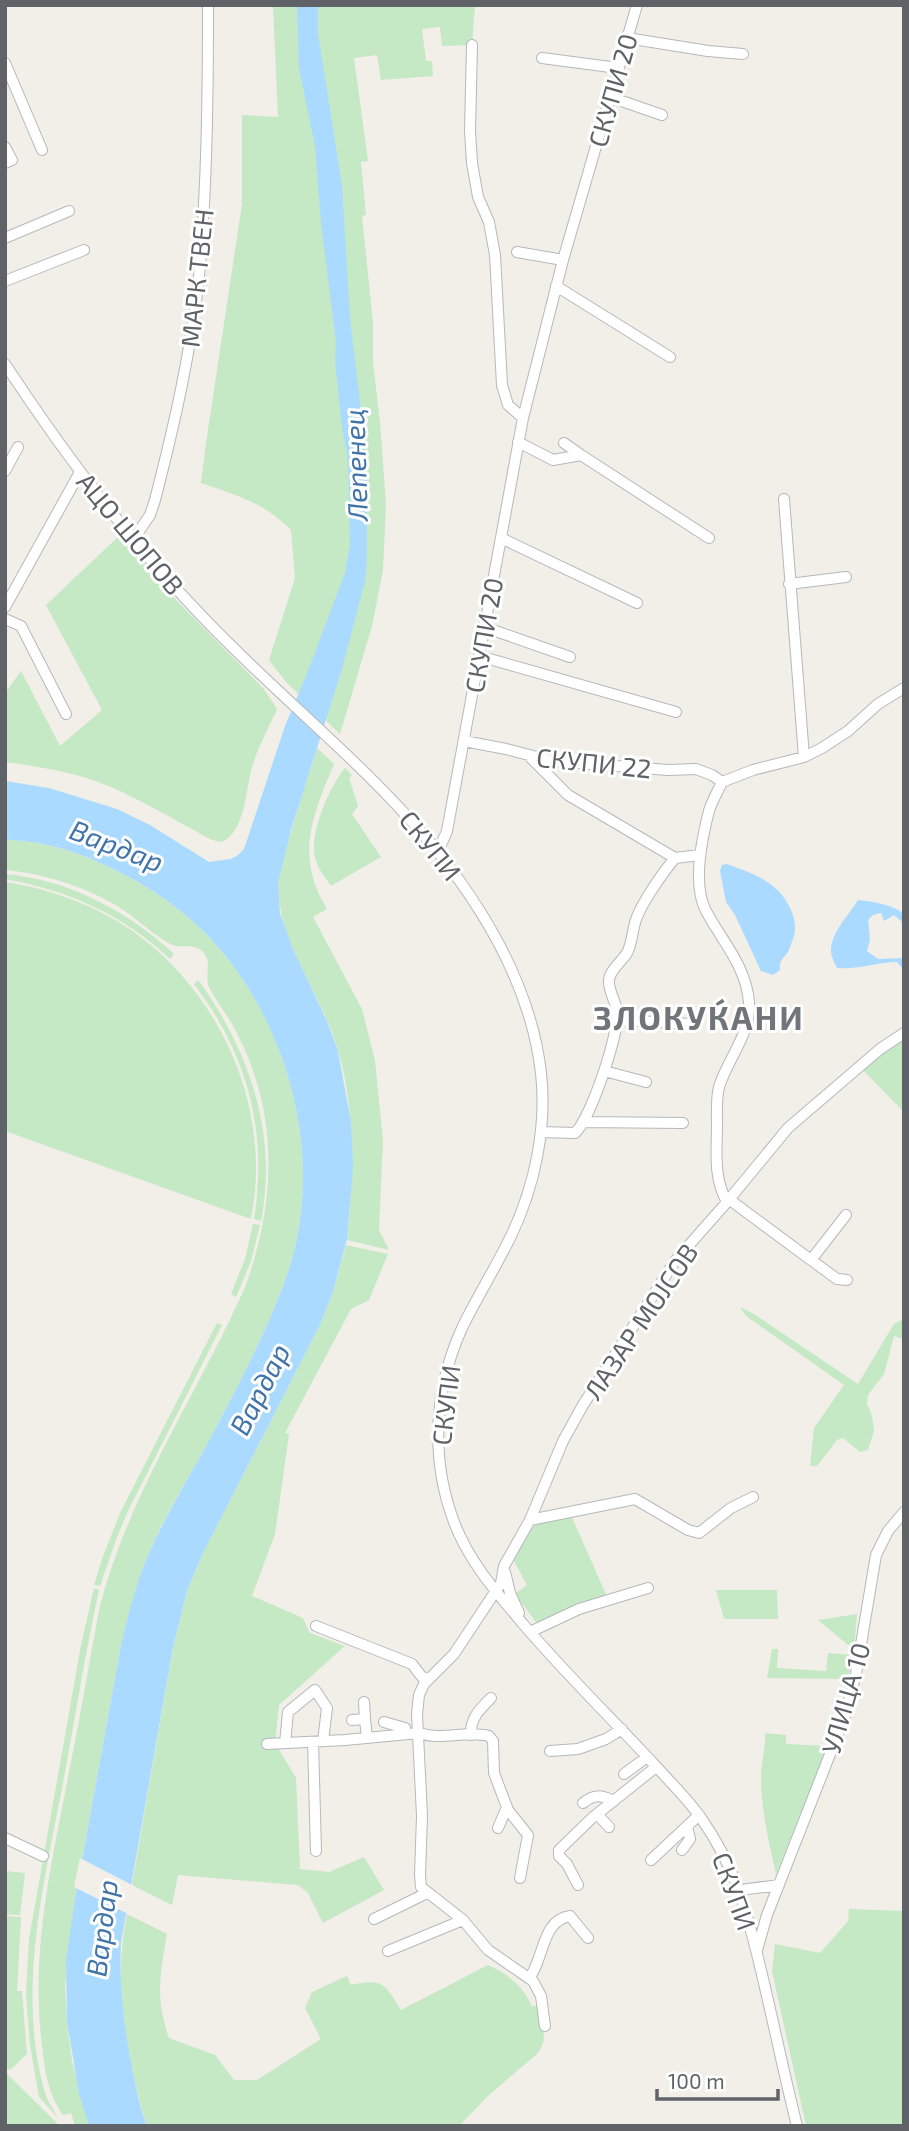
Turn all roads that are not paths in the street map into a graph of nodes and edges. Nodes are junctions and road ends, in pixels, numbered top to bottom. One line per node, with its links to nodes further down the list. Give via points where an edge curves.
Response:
1 (208, 5): 33 (street, МАРК ТВЕН, via 205,182 192,331 155,500)
2 (637, 5): 3 (street, СКУПИ 20)
3 (627, 38): 5 (street); 8 (street, СКУПИ 20)
4 (472, 45): 23 (street, via 474,177 495,255 503,391 508,405)
5 (743, 54)
6 (542, 58): 8 (street)
7 (6, 66): 12 (street)
8 (618, 68): 9 (street, СКУПИ 20)
9 (610, 97): 10 (street); 18 (street, СКУПИ 20)
10 (662, 115)
11 (5, 147): 13 (street, via 12,160)
12 (42, 150)
13 (5, 163)
14 (69, 211): 15 (street)
15 (5, 238)
16 (84, 250): 19 (street)
17 (517, 252): 18 (street)
18 (563, 260): 20 (street, СКУПИ 20)
19 (5, 281)
20 (556, 286): 21 (street); 23 (street, СКУПИ 20)
21 (670, 357)
22 (5, 365): 29 (street, АЦО ШОПОВ)
23 (523, 418): 24 (street, СКУПИ 20)
24 (518, 442): 27 (street, via 553,460); 31 (street, СКУПИ 20)
25 (564, 443): 27 (street)
26 (19, 447): 28 (street)
27 (582, 455): 32 (street)
28 (5, 471)
29 (80, 472): 33 (street, АЦО ШОПОВ); 37 (street)
30 (784, 499): 35 (street)
31 (501, 538): 36 (street); 39 (street, СКУПИ 20)
32 (709, 538)
33 (133, 540): 42 (street, АЦО ШОПОВ)
34 (846, 577): 35 (street)
35 (789, 584): 48 (street)
36 (637, 603)
37 (5, 607)
38 (5, 620): 45 (street, via 21,626)
39 (484, 627): 40 (street, via 567,655); 41 (street, СКУПИ 20)
40 (568, 642)
41 (479, 656): 44 (street); 46 (street, СКУПИ 20)
42 (274, 688): 50 (street, СКУПИ, via 393,799)
43 (904, 688): 48 (street, via 848,731)
44 (676, 712)
45 (66, 714)
46 (464, 741): 47 (street, СКУПИ 22); 50 (street, СКУПИ 20, via 447,831)
47 (530, 757): 49 (street, СКУПИ 22, via 588,765 695,769); 52 (street, via 568,795)
48 (804, 757): 49 (street)
49 (722, 782): 51 (street, via 710,808)
50 (438, 852): 60 (street, СКУПИ, via 489,926 522,995 541,1073)
51 (700, 855): 52 (street); 61 (street, via 702,900 743,975 749,1000 745,1032 719,1089 715,1165 720,1191)
52 (675, 858): 53 (street, via 636,917 628,951 610,976)
53 (617, 1020): 54 (street); 56 (street)
54 (691, 1024)
55 (904, 1033): 61 (street, ЛАЗАР МОЈСОВ, via 788,1128)
56 (604, 1071): 57 (street); 58 (street)
57 (646, 1082)
58 (583, 1122): 59 (street); 60 (street, via 570,1134)
59 (683, 1123)
60 (541, 1132): 69 (street, СКУПИ, via 522,1210 461,1330 440,1401 438,1451 444,1489 462,1541)
61 (728, 1201): 63 (street); 67 (street, ЛАЗАР МОЈСОВ, via 676,1261 583,1405 558,1450)
62 (846, 1215): 63 (street)
63 (811, 1260): 64 (street, via 837,1279)
64 (847, 1280)
65 (753, 1497): 67 (street, via 696,1533 635,1499)
66 (904, 1511): 109 (street, УЛИЦА 10, via 876,1555 845,1716)
67 (530, 1520): 68 (street, ЛАЗАР МОЈСОВ)
68 (504, 1566): 69 (street); 71 (street, ЛАЗАР МОЈСОВ); 73 (street, via 509,1593)
69 (486, 1579): 71 (street, СКУПИ)
70 (648, 1588): 73 (street)
71 (495, 1591): 73 (street, СКУПИ); 74 (street, ЛАЗАР МОЈСОВ, via 454,1654)
72 (316, 1626): 74 (street, via 412,1664)
73 (528, 1630): 81 (street, СКУПИ)
74 (427, 1679): 77 (street)
75 (491, 1698): 84 (street, via 471,1722)
76 (364, 1702): 78 (street)
77 (418, 1703): 82 (street); 83 (street); 85 (street, via 426,1727)
78 (365, 1719): 79 (street); 86 (street)
79 (352, 1720)
80 (384, 1722): 82 (street)
81 (622, 1729): 90 (street, via 578,1749); 91 (street, СКУПИ)
82 (402, 1731): 83 (street); 86 (street)
83 (419, 1733): 85 (street); 111 (street, via 420,1875 421,1887)
84 (471, 1735): 85 (street); 96 (street, via 492,1740 494,1773)
85 (442, 1737)
86 (367, 1738): 87 (street)
87 (318, 1741): 88 (street); 88 (street, via 327,1708 315,1690 288,1712); 104 (street)
88 (285, 1743): 89 (street)
89 (267, 1744)
90 (550, 1751)
91 (647, 1757): 92 (street, СКУПИ); 93 (street)
92 (656, 1767): 94 (street); 98 (street, СКУПИ)
93 (624, 1774)
94 (614, 1801): 95 (street, via 594,1796); 97 (street)
95 (583, 1803)
96 (507, 1807): 101 (street); 107 (street, via 528,1835)
97 (597, 1814): 100 (street); 108 (street, via 558,1852)
98 (699, 1815): 99 (street); 110 (street, СКУПИ, via 724,1853)
99 (687, 1825): 103 (street, via 690,1839); 106 (street)
100 (609, 1827)
101 (498, 1828)
102 (5, 1838): 105 (street)
103 (682, 1850)
104 (316, 1851)
105 (43, 1856)
106 (651, 1860)
107 (520, 1878)
108 (578, 1885)
109 (779, 1885): 110 (street); 116 (street, УЛИЦА 10)
110 (740, 1890): 116 (street, СКУПИ)
111 (427, 1892): 112 (street); 113 (street)
112 (374, 1919)
113 (463, 1920): 115 (street); 117 (street, via 488,1950)
114 (588, 1938): 117 (street, via 570,1916 555,1923)
115 (388, 1951)
116 (757, 1952): 119 (street, СКУПИ)
117 (530, 1978): 118 (street, via 540,1992)
118 (545, 2026)
119 (797, 2126)

